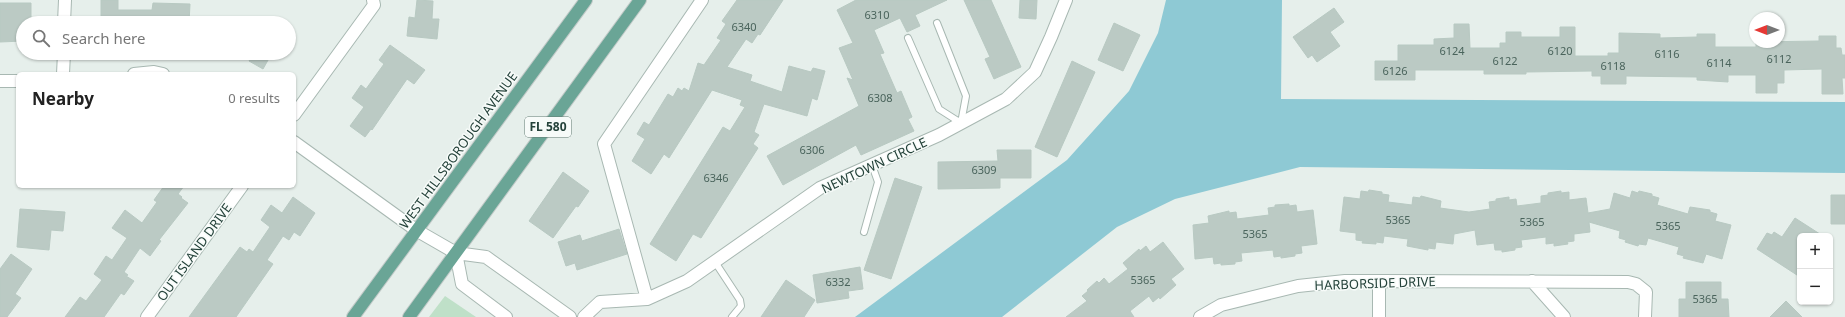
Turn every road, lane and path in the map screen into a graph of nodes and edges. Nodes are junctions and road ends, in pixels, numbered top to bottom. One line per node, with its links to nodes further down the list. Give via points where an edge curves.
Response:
1 (65, 0): 7 (street)
2 (373, 0): 14 (street, via 374,5)
3 (586, 0): 19 (main road, WEST HILLSBOROUGH AVENUE)
4 (640, 0): 21 (main road, FL 580)
5 (702, 0): 25 (street, via 604,144)
6 (1066, 0): 15 (street, NEWTOWN CIRCLE, via 1052,37 1034,72 1006,99)
7 (64, 16)
8 (937, 23): 15 (lane, via 966,96)
9 (908, 38): 15 (lane, via 938,109)
10 (64, 60): 11 (street)
11 (63, 72)
12 (0, 81): 13 (street)
13 (16, 81)
14 (296, 112)
15 (961, 123): 17 (street, NEWTOWN CIRCLE)
16 (296, 143): 19 (street)
17 (872, 165): 20 (lane, via 878,182); 22 (street, NEWTOWN CIRCLE, via 820,188)
18 (241, 188): 26 (street, OUT ISLAND DRIVE)
19 (416, 230): 21 (street); 27 (main road, WEST HILLSBOROUGH AVENUE)
20 (864, 232)
21 (456, 253): 28 (main road, FL 580); 29 (street, via 462,284); 30 (street, via 486,257)
22 (715, 262): 25 (street, NEWTOWN CIRCLE, via 687,282); 32 (lane, via 740,300 741,306)
23 (1379, 281): 24 (street, HARBORSIDE DRIVE); 33 (street, HARBORSIDE DRIVE, via 1345,281 1298,286 1221,305); 34 (street)
24 (1532, 281): 35 (street); 36 (street, HARBORSIDE DRIVE, via 1636,284 1646,292)
25 (647, 299): 31 (street, NEWTOWN CIRCLE, via 600,302)
26 (147, 317)
27 (353, 317)
28 (409, 317)
29 (506, 317)
30 (570, 317)
31 (584, 317)
32 (732, 317)
33 (1200, 317)
34 (1379, 317)
35 (1564, 317)
36 (1645, 317)

